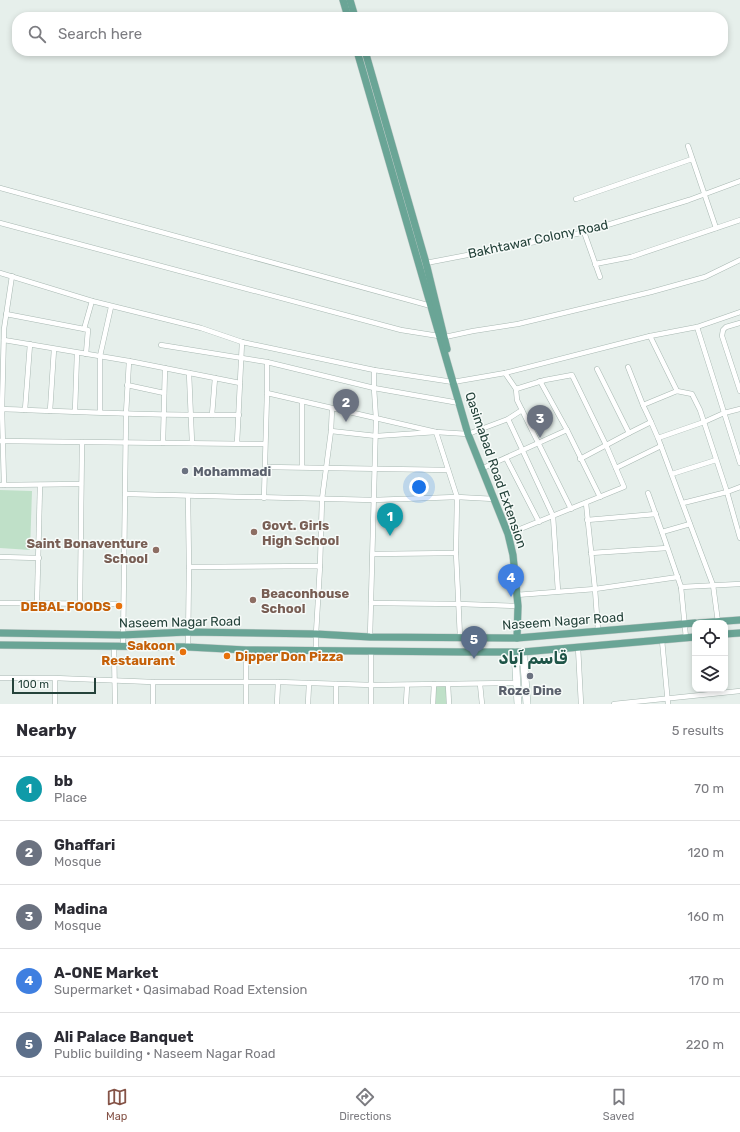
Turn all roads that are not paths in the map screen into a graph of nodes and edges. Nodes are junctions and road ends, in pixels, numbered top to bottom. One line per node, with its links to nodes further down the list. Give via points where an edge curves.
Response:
1 (343, 0): 3 (main road)
2 (350, 0): 4 (main road)
3 (347, 12)
4 (354, 12)
5 (359, 56): 26 (main road)
6 (366, 56): 18 (main road)
7 (688, 146): 8 (street)
8 (692, 159): 11 (street); 12 (street)
9 (740, 181): 11 (street, Bakhtawar Colony Road)
10 (0, 188): 26 (street)
11 (704, 194): 15 (street); 16 (street, Bakhtawar Colony Road)
12 (576, 199)
13 (740, 220): 15 (street)
14 (0, 223): 33 (street, via 401,330)
15 (716, 228): 19 (street, via 630,256)
16 (584, 232): 18 (street, Bakhtawar Colony Road); 19 (street)
17 (740, 260): 33 (street, via 706,277 651,292 518,324)
18 (426, 263): 33 (main road)
19 (595, 264): 22 (street)
20 (0, 272): 21 (street)
21 (12, 276): 24 (street); 25 (street)
22 (600, 277)
23 (0, 301): 25 (street)
24 (92, 301): 27 (street); 32 (street)
25 (7, 303): 29 (street)
26 (431, 306): 33 (main road)
27 (111, 307): 36 (street, via 201,328); 42 (street)
28 (740, 312): 31 (street)
29 (6, 314): 32 (street); 35 (street)
30 (740, 323): 61 (street, via 726,327 722,336)
31 (698, 327): 34 (street); 75 (street)
32 (84, 329): 41 (street, via 88,330)
33 (442, 336): 54 (main road, Qasimabad Road Extension)
34 (650, 336): 51 (street); 60 (street)
35 (4, 340): 37 (street); 56 (street)
36 (242, 342): 43 (street); 49 (street)
37 (30, 344): 39 (street); 70 (street)
38 (160, 345): 43 (street)
39 (54, 349): 40 (street); 72 (street)
40 (77, 353): 41 (street); 73 (street)
41 (86, 354): 42 (street)
42 (100, 356): 44 (street); 74 (street)
43 (242, 359): 45 (street); 55 (street)
44 (129, 361): 46 (street); 57 (street)
45 (266, 362): 58 (street); 63 (street)
46 (165, 368): 50 (street); 62 (street)
47 (628, 368): 66 (street)
48 (597, 369): 88 (street)
49 (374, 370): 54 (street); 58 (street)
50 (189, 373): 52 (street); 80 (street)
51 (505, 374): 54 (street); 59 (street)
52 (215, 378): 55 (street); 78 (street)
53 (540, 381): 59 (street); 85 (street); 100 (street, via 572,375)
54 (453, 382): 65 (main road, Qasimabad Road Extension)
55 (240, 383): 79 (street)
56 (1, 386): 67 (street)
57 (127, 386): 62 (street); 76 (street)
58 (374, 388): 65 (street); 81 (street)
59 (516, 389): 71 (street, via 517,400)
60 (677, 391): 66 (street); 84 (street, via 692,394)
61 (740, 392)
62 (164, 393): 77 (street)
63 (267, 393): 64 (street); 99 (street)
64 (302, 402): 68 (street); 108 (street)
65 (460, 403): 89 (main road, Qasimabad Road Extension)
66 (643, 405): 83 (street)
67 (1, 409): 70 (street); 92 (street)
68 (332, 409): 81 (street); 86 (street)
69 (740, 409): 75 (street)
70 (25, 410): 72 (street)
71 (522, 410): 82 (street); 98 (street)
72 (50, 411): 73 (street)
73 (76, 411): 74 (street)
74 (100, 412): 76 (street)
75 (724, 413): 84 (street); 106 (street)
76 (126, 414): 77 (street); 94 (street)
77 (163, 414): 80 (street); 95 (street)
78 (212, 415): 79 (street); 80 (street)
79 (238, 415): 97 (street)
80 (191, 416): 96 (street)
81 (376, 419): 87 (street); 90 (street)
82 (508, 419): 89 (street); 102 (street)
83 (651, 422): 88 (street); 91 (street)
84 (704, 422): 91 (street); 105 (street)
85 (567, 430): 98 (street); 104 (street)
86 (331, 431): 90 (street); 109 (street)
87 (436, 432): 89 (street); 90 (street); 113 (street)
88 (629, 433): 100 (street)
89 (468, 434): 112 (main road, Qasimabad Road Extension)
90 (376, 436): 111 (street)
91 (658, 438): 101 (street)
92 (1, 441): 93 (street); 117 (street)
93 (82, 442): 94 (street); 116 (street)
94 (125, 442): 95 (street); 121 (street)
95 (163, 443): 96 (street)
96 (192, 443): 97 (street)
97 (237, 443): 99 (street)
98 (539, 443): 102 (street); 131 (street)
99 (265, 444): 107 (street)
100 (606, 445): 104 (street); 110 (street)
101 (661, 446): 110 (street); 114 (street)
102 (523, 450): 103 (street); 133 (street)
103 (506, 458): 112 (street); 135 (street)
104 (580, 459): 124 (street)
105 (716, 460): 114 (street); 120 (street)
106 (740, 463)
107 (265, 467): 108 (street); 125 (street)
108 (302, 468): 109 (street)
109 (326, 468): 111 (street); 126 (street)
110 (616, 468): 124 (street, via 624,487)
111 (374, 469): 113 (street); 128 (street)
112 (481, 469): 127 (main road, Qasimabad Road Extension)
113 (448, 470): 123 (street)
114 (672, 474): 130 (street)
115 (40, 484): 116 (street); 117 (street); 145 (street)
116 (81, 484): 158 (street)
117 (2, 485)
118 (740, 487): 120 (street)
119 (648, 492): 132 (street)
120 (727, 492): 130 (street); 139 (street)
121 (125, 494): 122 (street); 159 (street)
122 (188, 496): 125 (street); 147 (street)
123 (457, 497): 127 (street); 128 (street); 141 (street)
124 (600, 497): 129 (street)
125 (264, 498): 126 (street)
126 (322, 499): 128 (street); 146 (street)
127 (494, 499): 138 (main road, Qasimabad Road Extension)
128 (373, 500): 143 (street)
129 (586, 503): 131 (street); 134 (street)
130 (683, 503): 136 (street)
131 (571, 508): 133 (street)
132 (656, 514): 134 (street); 137 (street)
133 (553, 516): 135 (street); 153 (street)
134 (587, 520): 142 (street)
135 (539, 522): 138 (street)
136 (690, 524): 137 (street); 150 (street)
137 (662, 532): 140 (street)
138 (508, 534): 154 (main road, Qasimabad Road Extension, via 513,555)
139 (740, 538)
140 (667, 548): 142 (street); 148 (street)
141 (456, 553): 143 (street); 160 (street)
142 (591, 553): 152 (street)
143 (373, 554): 157 (street)
144 (0, 557): 145 (street)
145 (39, 558): 156 (street)
146 (320, 566): 147 (street); 172 (street)
147 (189, 567): 169 (street)
148 (678, 577): 151 (street); 152 (street)
149 (740, 584): 150 (street)
150 (713, 585): 151 (street); 162 (street)
151 (680, 587): 166 (street)
152 (595, 589): 153 (street); 168 (street)
153 (558, 591): 154 (street)
154 (516, 595): 161 (main road, Qasimabad Road Extension)
155 (0, 603): 156 (street)
156 (37, 603): 158 (street)
157 (371, 603): 160 (street); 175 (street)
158 (80, 604): 159 (street)
159 (122, 604): 174 (street)
160 (459, 604): 161 (street); 176 (street)
161 (518, 606): 178 (main road, Qasimabad Road Extension)
162 (718, 620)
163 (740, 620): 164 (main road)
164 (728, 621)
165 (692, 623): 166 (main road, Naseem Nagar Road)
166 (685, 624): 167 (main road, Naseem Nagar Road); 179 (street)
167 (612, 629): 168 (main road, Naseem Nagar Road); 181 (main road)
168 (598, 630): 178 (main road, Naseem Nagar Road)
169 (188, 632): 172 (main road, Naseem Nagar Road); 174 (main road, Naseem Nagar Road); 186 (street)
170 (0, 633): 174 (main road, Naseem Nagar Road)
171 (740, 633): 173 (main road)
172 (316, 634): 175 (main road, Naseem Nagar Road); 188 (street)
173 (728, 634)
174 (122, 636): 185 (street)
175 (370, 637): 176 (main road, Naseem Nagar Road); 189 (main road)
176 (460, 637): 178 (main road, Naseem Nagar Road)
177 (692, 637): 179 (main road, Naseem Nagar Road)
178 (517, 638)
179 (686, 638): 180 (main road, Naseem Nagar Road)
180 (662, 640): 181 (main road, Naseem Nagar Road); 207 (street)
181 (613, 644): 183 (main road, Naseem Nagar Road)
182 (0, 645): 184 (main road, Naseem Nagar Road)
183 (578, 646): 191 (main road, Naseem Nagar Road); 222 (street)
184 (114, 647): 185 (main road, Naseem Nagar Road); 194 (street)
185 (123, 647): 186 (main road, Naseem Nagar Road)
186 (188, 647): 187 (main road, Naseem Nagar Road)
187 (246, 650): 188 (main road, Naseem Nagar Road); 196 (street)
188 (316, 650): 189 (main road, Naseem Nagar Road)
189 (371, 651): 190 (main road, Naseem Nagar Road); 204 (street)
190 (515, 652): 191 (main road, Naseem Nagar Road); 199 (main road)
191 (523, 652): 221 (main road)
192 (0, 678): 193 (street)
193 (55, 679): 194 (street); 208 (street)
194 (115, 680): 195 (street); 209 (street)
195 (153, 682): 196 (street); 210 (street)
196 (246, 682): 197 (street); 211 (street)
197 (278, 682): 198 (street); 212 (street)
198 (309, 683): 200 (street); 213 (street)
199 (516, 683): 203 (street); 220 (main road)
200 (336, 684): 204 (street); 214 (street)
201 (434, 684): 202 (street); 205 (street); 217 (street)
202 (448, 684): 203 (street); 218 (street)
203 (480, 684): 219 (street)
204 (372, 685): 205 (street); 215 (street)
205 (407, 685): 216 (street)
206 (740, 691): 207 (street)
207 (668, 701): 223 (street)
208 (55, 704)
209 (115, 704)
210 (153, 704)
211 (246, 704)
212 (278, 704)
213 (308, 704)
214 (336, 704)
215 (371, 704)
216 (406, 704)
217 (433, 704)
218 (449, 704)
219 (482, 704)
220 (518, 704)
221 (527, 704)
222 (581, 704)
223 (614, 704)

